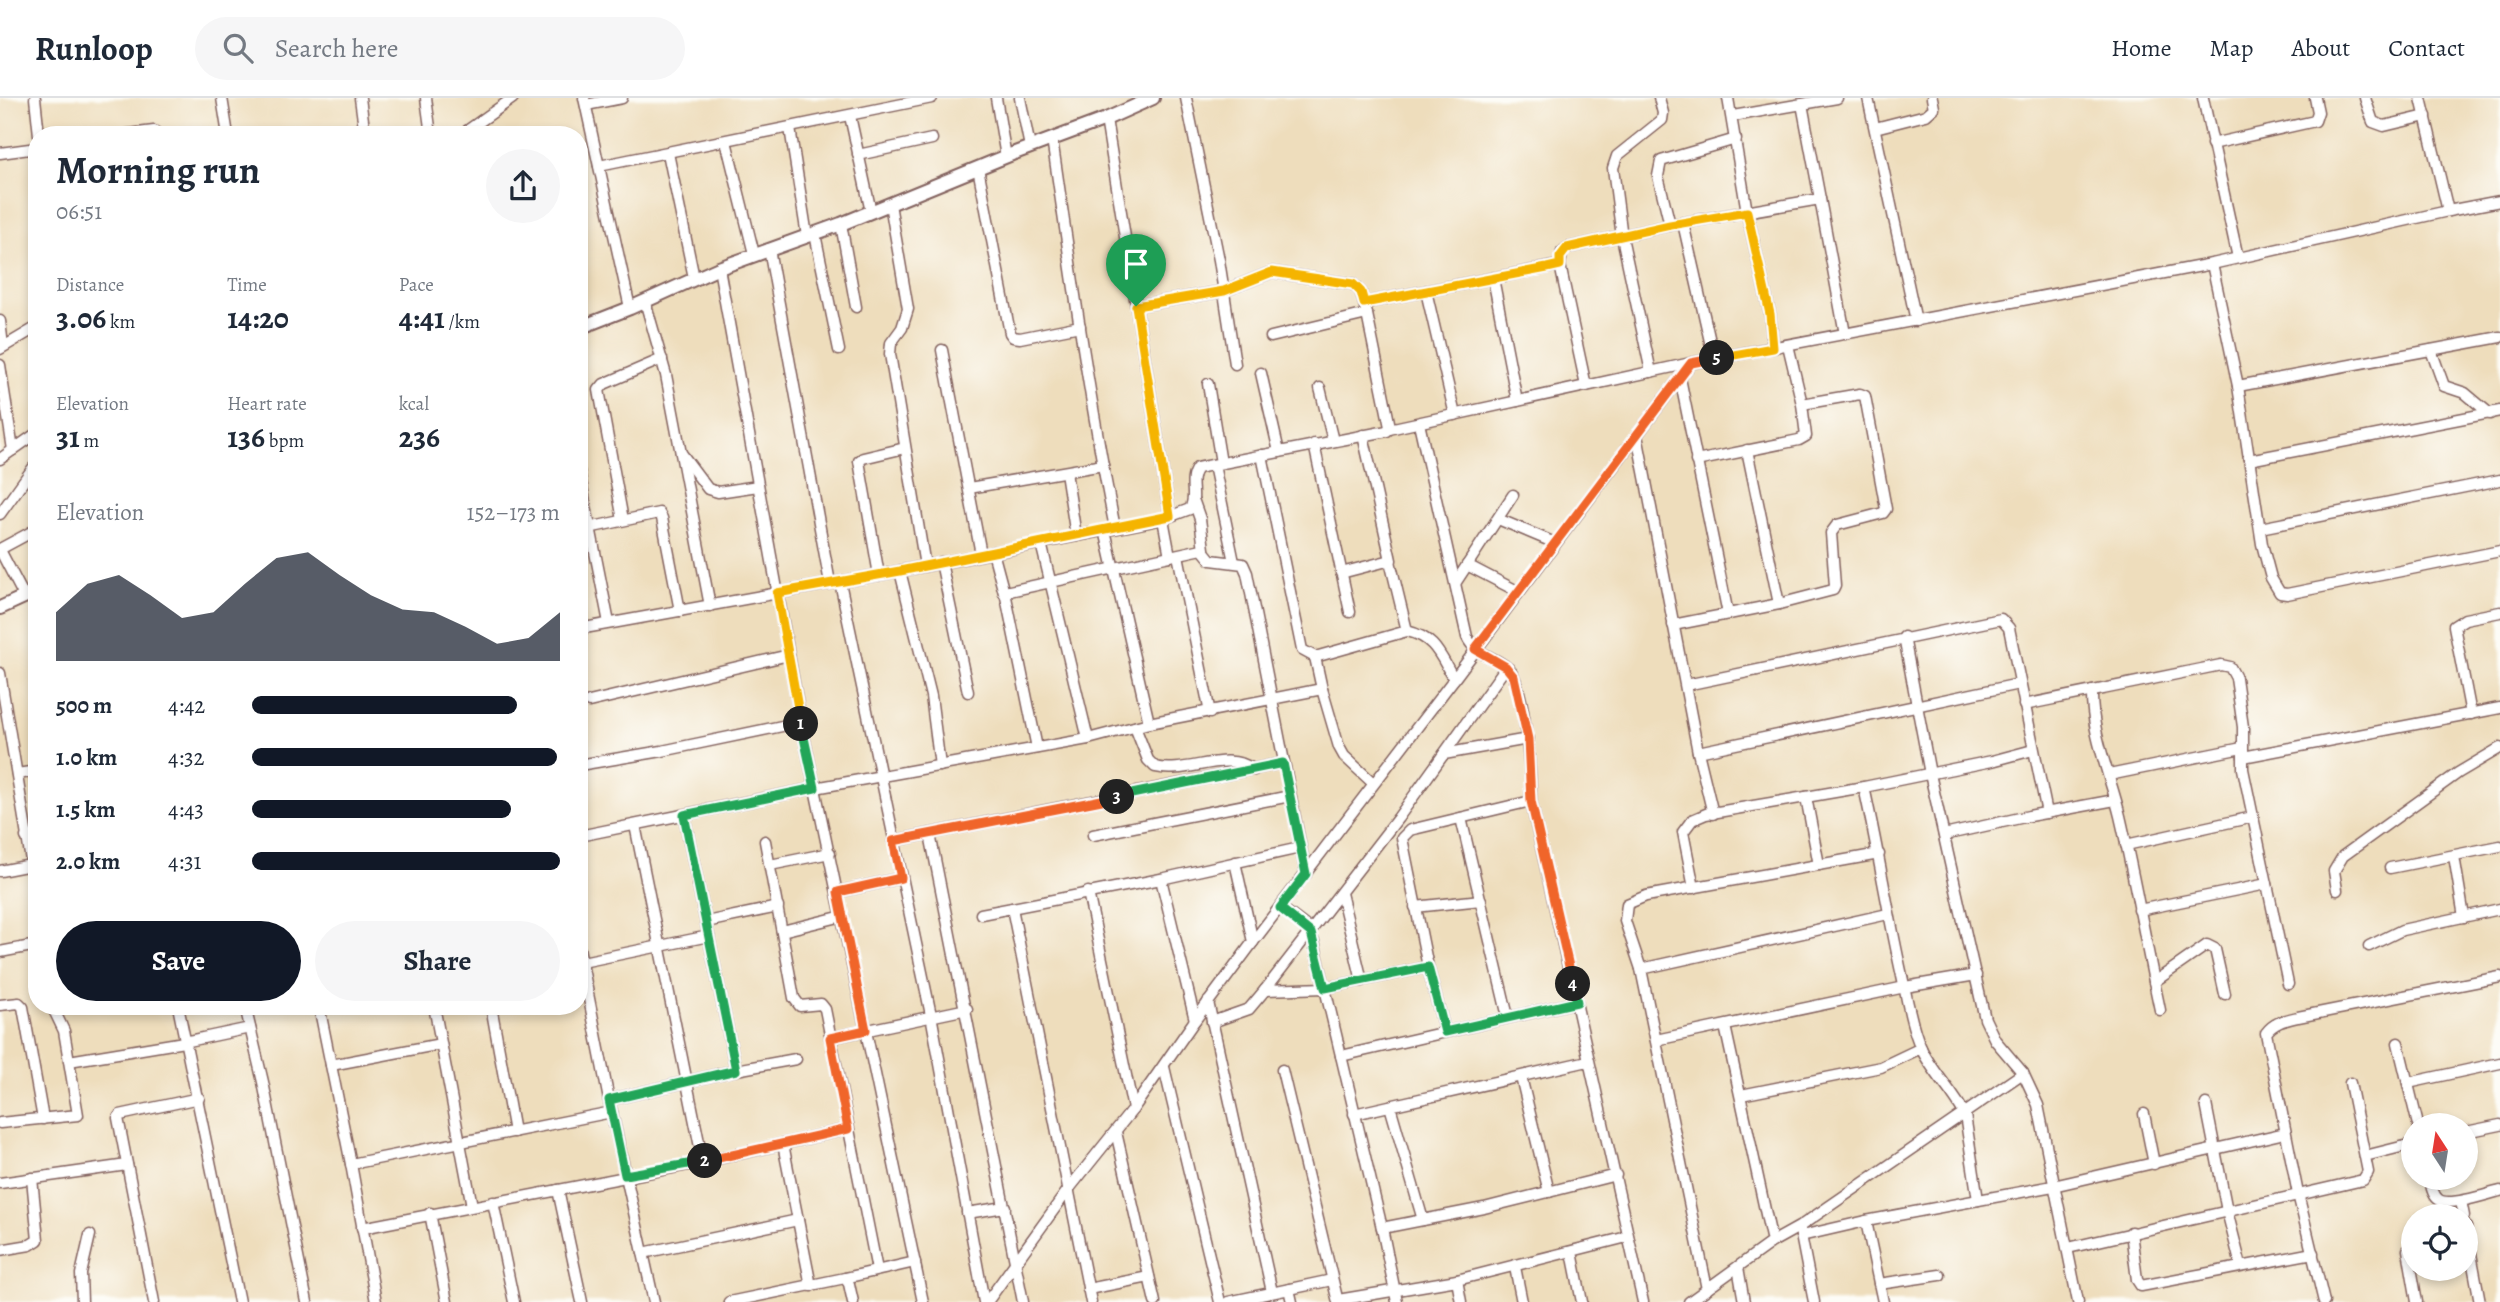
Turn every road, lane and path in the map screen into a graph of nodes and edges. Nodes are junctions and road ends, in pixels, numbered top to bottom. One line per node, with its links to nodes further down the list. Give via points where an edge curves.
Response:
1 (35, 98): 28 (street)
2 (222, 98): 29 (street)
3 (360, 98): 30 (street)
4 (425, 98): 31 (street)
5 (513, 98): 21 (street)
6 (622, 98): 22 (street)
7 (932, 98): 24 (street)
8 (996, 98): 45 (street)
9 (1020, 98): 40 (street)
10 (1153, 98): 27 (street)
11 (1186, 98): 67 (street)
12 (1660, 98): 58 (street, via 1662,120 1614,160)
13 (1728, 98): 25 (street)
14 (1837, 98): 23 (street)
15 (1868, 98): 34 (street)
16 (1932, 98): 34 (street, via 1934,108 1927,115)
17 (2203, 98): 39 (street)
18 (2315, 98): 39 (street, via 2315,121)
19 (2365, 98): 26 (street, via 2370,117 2378,124)
20 (2421, 98): 26 (street)
21 (498, 101): 32 (street)
22 (585, 102): 46 (street)
23 (1802, 104): 25 (street); 48 (street)
24 (850, 116): 33 (street); 44 (street)
25 (1732, 116): 37 (street)
26 (2426, 116): 51 (street)
27 (1106, 119): 36 (street); 71 (street)
28 (39, 126)
29 (227, 126)
30 (364, 126)
31 (430, 126)
32 (471, 126)
33 (790, 128): 38 (street); 57 (street)
34 (1875, 128): 76 (street)
35 (932, 139): 44 (street)
36 (1052, 139): 40 (street); 78 (street)
37 (1736, 139): 53 (street); 56 (street, via 1661,161 1658,176)
38 (726, 141): 43 (street); 60 (street)
39 (2213, 144): 61 (street)
40 (1030, 147): 45 (street)
41 (28, 149): 42 (street)
42 (0, 153)
43 (668, 153): 46 (street); 65 (street)
44 (858, 155): 52 (street)
45 (1006, 156): 47 (street)
46 (599, 166): 73 (street)
47 (978, 168): 50 (street); 78 (street, via 1013,337)
48 (1820, 199): 53 (street); 80 (street)
49 (2500, 201): 51 (street)
50 (890, 204): 52 (street); 112 (street, via 908,309 890,354)
51 (2448, 211): 61 (street)
52 (871, 212): 55 (street)
53 (1747, 212): 54 (street); 85 (street)
54 (1683, 223): 56 (street); 90 (street)
55 (841, 224): 57 (street); 72 (street)
56 (1670, 225): 58 (street)
57 (811, 235): 59 (street); 86 (street)
58 (1622, 237): 63 (street, via 1567,248); 94 (street)
59 (769, 249): 60 (street); 158 (street)
60 (754, 254): 64 (street)
61 (2238, 258): 62 (street)
62 (2212, 264): 76 (street); 99 (street)
63 (1560, 265): 66 (street); 98 (street)
64 (719, 268): 65 (street); 126 (street)
65 (694, 278): 69 (street)
66 (1493, 278): 68 (street); 101 (street)
67 (1224, 291): 70 (street, via 1272,272 1353,284); 71 (street); 92 (street)
68 (1426, 291): 70 (street); 104 (street)
69 (645, 301): 73 (street); 89 (street)
70 (1364, 303): 74 (street)
71 (1136, 306): 132 (street)
72 (856, 307)
73 (630, 308): 77 (street)
74 (1367, 314): 81 (street); 106 (street)
75 (0, 321): 84 (street)
76 (1916, 321): 80 (street)
77 (588, 324)
78 (1080, 326): 122 (street)
79 (28, 332): 84 (street)
80 (1845, 334): 83 (street)
81 (1271, 337)
82 (2500, 337): 88 (street)
83 (1788, 345): 85 (street); 102 (street)
84 (2, 348)
85 (1773, 348): 90 (street)
86 (839, 350)
87 (942, 350): 127 (street)
88 (2431, 350): 99 (street); 103 (street, via 2445,386)
89 (662, 359): 115 (street); 134 (street, via 599,390)
90 (1714, 359): 91 (street)
91 (1691, 363): 94 (street); 96 (street)
92 (1235, 364)
93 (0, 365): 113 (street)
94 (1651, 372): 98 (street)
95 (1261, 373): 116 (street)
96 (1680, 378): 108 (street); 120 (street)
97 (1208, 384): 121 (street)
98 (1586, 386): 101 (street)
99 (2238, 386): 119 (street)
100 (1320, 388): 110 (street)
101 (1517, 401): 104 (street)
102 (1802, 404): 114 (street, via 1804,438); 166 (street, via 1865,396 1886,509 1833,528 1833,590)
103 (2495, 412): 119 (street)
104 (1455, 415): 105 (street)
105 (1419, 423): 106 (street); 159 (street)
106 (1389, 429): 107 (street)
107 (1363, 435): 110 (street); 149 (street)
108 (1637, 435): 142 (street); 174 (street)
109 (28, 439): 113 (street)
110 (1333, 441): 111 (street)
111 (1314, 444): 116 (street); 156 (street)
112 (905, 449): 153 (street); 157 (street, via 859,461)
113 (13, 450): 118 (street)
114 (1747, 450): 120 (street); 166 (street)
115 (681, 452): 126 (street, via 708,489 718,492); 167 (street)
116 (1279, 452): 117 (street)
117 (1262, 455): 121 (street); 180 (street, via 1303,650)
118 (0, 459)
119 (2249, 460): 137 (street)
120 (1696, 461): 172 (street)
121 (1217, 464): 129 (street, via 1197,468 1193,474); 151 (street)
122 (1103, 465): 123 (street); 138 (street)
123 (1066, 472): 127 (street); 140 (street)
124 (28, 475): 131 (street)
125 (2500, 480): 137 (street)
126 (758, 486): 162 (street)
127 (969, 488): 147 (street)
128 (1513, 495): 133 (street)
129 (1194, 502): 132 (street, via 1187,511); 144 (street)
130 (588, 513): 135 (street)
131 (0, 514)
132 (1166, 518): 138 (street); 148 (street)
133 (1497, 519): 142 (street); 152 (street)
134 (623, 520): 135 (street); 169 (street, via 660,515)
135 (591, 527): 136 (street); 173 (street)
136 (588, 528)
137 (2260, 528): 145 (street, via 2272,578 2280,593 2287,594)
138 (1110, 529): 140 (street); 154 (street)
139 (28, 534): 143 (street)
140 (1076, 536): 141 (street)
141 (1041, 543): 146 (street); 160 (street)
142 (1555, 543): 161 (street)
143 (0, 549): 165 (street)
144 (1203, 549): 148 (street); 151 (street, via 1211,560)
145 (2500, 551)
146 (993, 552): 147 (street); 163 (street)
147 (981, 554): 150 (street)
148 (1174, 556): 154 (street); 194 (street)
149 (1390, 561): 156 (street); 176 (street)
150 (941, 562): 153 (street); 188 (street)
151 (1234, 562): 189 (street, via 1246,567)
152 (1467, 565): 159 (street); 161 (street)
153 (925, 566): 155 (street)
154 (1115, 568): 160 (street); 197 (street)
155 (900, 571): 157 (street); 209 (street, via 930,696)
156 (1341, 573): 170 (street)
157 (879, 575): 158 (street)
158 (835, 582): 162 (street); 215 (street)
159 (1456, 582): 178 (street, via 1466,637)
160 (1049, 583): 163 (street); 199 (street)
161 (1519, 592): 178 (street)
162 (777, 593): 167 (street); 179 (street)
163 (1004, 593): 201 (street)
164 (28, 594): 165 (street)
165 (24, 596): 168 (street)
166 (1779, 604): 172 (street)
167 (710, 606): 169 (street)
168 (0, 608)
169 (680, 611): 173 (street)
170 (1350, 612)
171 (2500, 612): 195 (street, via 2454,626)
172 (1728, 614): 174 (street)
173 (609, 623): 175 (street)
174 (1673, 625): 185 (street)
175 (588, 627)
176 (1407, 631): 180 (street); 183 (street, via 1430,640)
177 (1904, 637): 184 (street, via 2001,619 2009,628); 185 (street); 192 (street)
178 (1475, 649): 181 (street); 183 (street)
179 (789, 655): 190 (street); 196 (street)
180 (1315, 657): 186 (street)
181 (1506, 667): 200 (street, via 1514,677); 206 (street)
182 (0, 673): 212 (street)
183 (1454, 679): 216 (street)
184 (2019, 684): 191 (street); 192 (street)
185 (1686, 685): 204 (street)
186 (1322, 689): 189 (street); 216 (street, via 1339,747)
187 (2092, 691): 191 (street); 205 (street, via 2226,665 2236,678); 214 (street)
188 (968, 692)
189 (1273, 699): 194 (street); 208 (street)
190 (589, 702)
191 (2024, 705): 203 (street)
192 (1916, 707): 204 (street); 213 (street)
193 (2500, 708): 195 (street)
194 (1210, 713): 197 (street)
195 (2471, 714): 205 (street)
196 (801, 722): 207 (street); 218 (street)
197 (1149, 723): 198 (street)
198 (1135, 727): 199 (street); 210 (street, via 1155,767 1181,770 1232,760)
199 (1088, 739): 201 (street)
200 (1528, 739): 206 (street); 222 (street)
201 (1037, 748): 209 (street)
202 (2500, 748): 254 (street, via 2343,856 2334,871)
203 (2033, 750): 213 (street); 223 (street)
204 (1698, 752): 224 (street)
205 (2242, 753): 214 (street); 226 (street)
206 (1444, 754): 257 (street)
207 (588, 763)
208 (1283, 763): 210 (street); 219 (street)
209 (940, 766): 215 (street)
210 (1254, 769): 230 (street)
211 (28, 772): 212 (street)
212 (17, 774): 233 (street)
213 (1930, 774): 217 (street); 232 (street)
214 (2109, 775): 221 (street)
215 (880, 778): 218 (street); 235 (street)
216 (1373, 783): 249 (street)
217 (1864, 787): 220 (street); 241 (street)
218 (815, 788): 225 (street); 240 (street)
219 (1290, 796): 231 (street); 239 (street)
220 (1806, 797): 224 (street); 245 (street)
221 (2115, 800): 223 (street); 236 (street)
222 (1531, 801): 227 (street); 292 (street)
223 (2047, 813): 232 (street)
224 (1713, 814): 253 (street, via 1692,820 1683,832)
225 (684, 815): 228 (street); 269 (street)
226 (2253, 817): 236 (street); 252 (street)
227 (1461, 818): 258 (street); 259 (street, via 1410,830 1402,838)
228 (635, 825): 229 (street); 276 (street)
229 (588, 833)
230 (930, 834): 235 (street); 294 (street)
231 (1093, 835)
232 (1944, 835): 281 (street)
233 (26, 837): 238 (street)
234 (765, 841): 244 (street)
235 (893, 841): 250 (street)
236 (2126, 845): 264 (street)
237 (2500, 846): 242 (street)
238 (28, 848)
239 (1300, 848): 243 (street); 249 (street)
240 (830, 853): 244 (street); 255 (street)
241 (1879, 854): 245 (street); 265 (street)
242 (2454, 856): 247 (street); 268 (street)
243 (1235, 862): 251 (street); 273 (street)
244 (769, 865): 260 (street)
245 (1819, 865): 253 (street)
246 (28, 866): 248 (street)
247 (2390, 868)
248 (0, 871)
249 (1306, 874): 262 (street)
250 (901, 878): 255 (street); 302 (street)
251 (1161, 878): 256 (street); 304 (street)
252 (2267, 884): 264 (street); 285 (street)
253 (1694, 888): 280 (street, via 1627,904 1625,921)
254 (2337, 890)
255 (838, 892): 267 (street)
256 (1088, 892): 261 (street); 335 (street)
257 (1341, 893): 271 (street); 283 (street)
258 (1481, 900): 259 (street); 303 (street)
259 (1415, 907): 279 (street)
260 (778, 908): 269 (street); 270 (street)
261 (1012, 908): 266 (street); 364 (street)
262 (1280, 908): 271 (street); 273 (street)
263 (2500, 909): 268 (street)
264 (2139, 910): 284 (street)
265 (1888, 914): 280 (street); 286 (street)
266 (981, 915)
267 (843, 916): 270 (street); 308 (street)
268 (2464, 917): 274 (street, via 2402,930)
269 (706, 922): 272 (street)
270 (782, 931): 310 (street, via 796,1003 824,1006)
271 (1311, 933): 287 (street); 288 (street)
272 (709, 936): 276 (street); 323 (street)
273 (1253, 942): 291 (street)
274 (2369, 946)
275 (28, 947): 277 (street)
276 (658, 947): 278 (street); 327 (street)
277 (0, 952)
278 (588, 961)
279 (1428, 967): 283 (street); 309 (street)
280 (1641, 969): 311 (street)
281 (1976, 975): 286 (street); 325 (street, via 1990,1030)
282 (2500, 977): 348 (street, via 2282,1020 2270,1027 2266,1040)
283 (1362, 981): 287 (street)
284 (2154, 982): 290 (street, via 2207,945 2215,949); 295 (street)
285 (2288, 984)
286 (1905, 987): 306 (street); 315 (street)
287 (1325, 988): 288 (street); 316 (street)
288 (1265, 990): 305 (street, via 1249,1009)
289 (588, 993): 332 (street)
290 (2225, 993)
291 (1208, 1002): 304 (street); 305 (street)
292 (1577, 1002): 303 (street); 319 (street)
293 (0, 1005): 341 (street, via 19,1003 23,1007)
294 (967, 1009): 302 (street); 374 (street)
295 (2160, 1010)
296 (56, 1015): 318 (street)
297 (180, 1015): 312 (street)
298 (247, 1015): 307 (street)
299 (321, 1015): 321 (street)
300 (436, 1015): 313 (street)
301 (493, 1015): 346 (street)
302 (931, 1016): 308 (street); 377 (street)
303 (1508, 1017): 309 (street)
304 (1195, 1020): 322 (street)
305 (1212, 1022): 412 (street)
306 (1725, 1026): 311 (street); 330 (street)
307 (250, 1028): 312 (street); 419 (street)
308 (866, 1030): 310 (street); 393 (street)
309 (1445, 1032): 316 (street)
310 (830, 1038): 344 (street)
311 (1656, 1040): 410 (street)
312 (184, 1042): 318 (street); 331 (street)
313 (441, 1044): 321 (street); 349 (street)
314 (2398, 1044): 329 (street)
315 (1921, 1048): 330 (street, via 1873,1069); 340 (street)
316 (1341, 1056): 338 (street)
317 (796, 1059): 323 (street)
318 (69, 1061): 341 (street, via 78,1115)
319 (1588, 1061): 326 (street); 359 (street)
320 (2500, 1063): 329 (street)
321 (331, 1065): 355 (street)
322 (1164, 1067): 335 (street); 432 (street)
323 (736, 1070): 327 (street)
324 (1282, 1070): 402 (street)
325 (2023, 1073): 340 (street); 362 (street, via 2038,1105)
326 (1521, 1077): 334 (street); 367 (street)
327 (686, 1081): 332 (street); 354 (street)
328 (2350, 1083): 353 (street)
329 (2408, 1083): 337 (street)
330 (1741, 1095): 387 (street)
331 (199, 1098): 357 (street, via 118,1116); 418 (street)
332 (609, 1100): 336 (street)
333 (2206, 1104): 352 (street)
334 (1390, 1106): 338 (street); 379 (street)
335 (1133, 1109): 347 (street)
336 (612, 1112): 346 (street); 358 (street)
337 (2415, 1113)
338 (1354, 1114): 382 (street)
339 (2144, 1114): 356 (street)
340 (1965, 1115): 369 (street); 383 (street)
341 (43, 1119): 342 (street)
342 (0, 1123)
343 (2500, 1125): 345 (street)
344 (848, 1129): 350 (street); 398 (street)
345 (2478, 1130)
346 (514, 1132): 349 (street)
347 (1116, 1132): 364 (street); 400 (street)
348 (2285, 1133): 352 (street); 368 (street)
349 (461, 1142): 355 (street); 373 (street)
350 (783, 1144): 354 (street); 378 (street)
351 (2401, 1147): 353 (street)
352 (2214, 1150): 356 (street); 375 (street)
353 (2365, 1156): 368 (street, via 2368,1172 2363,1180)
354 (703, 1162): 358 (street)
355 (351, 1164): 381 (street)
356 (2154, 1164): 362 (street)
357 (127, 1165): 360 (street); 417 (street)
358 (625, 1175): 363 (street); 392 (street)
359 (1616, 1175): 367 (street); 386 (street)
360 (32, 1178): 361 (street); 389 (street, via 38,1240)
361 (0, 1183)
362 (2053, 1186): 369 (street); 388 (street)
363 (558, 1190): 371 (street); 423 (street)
364 (1068, 1190): 394 (street); 408 (street)
365 (2434, 1190): 370 (street, via 2441,1201)
366 (2500, 1191): 370 (street)
367 (1549, 1192): 379 (street)
368 (2298, 1194): 375 (street); 391 (street)
369 (1978, 1200): 380 (street)
370 (2461, 1201): 372 (street)
371 (493, 1202): 373 (street); 422 (street)
372 (2462, 1204)
373 (472, 1206): 376 (street)
374 (1004, 1207): 377 (street); 394 (street)
375 (2227, 1211): 384 (street); 395 (street)
376 (430, 1213): 381 (street); 421 (street)
377 (967, 1213): 428 (street)
378 (798, 1220): 392 (street); 407 (street)
379 (1423, 1220): 382 (street)
380 (1866, 1221): 383 (street); 406 (street)
381 (362, 1228): 420 (street)
382 (1382, 1228): 411 (street)
383 (1800, 1232): 387 (street); 442 (street)
384 (2131, 1232): 388 (street); 395 (street, via 2141,1286)
385 (90, 1235): 416 (street, via 81,1273)
386 (1627, 1237): 390 (street); 439 (street)
387 (1772, 1242): 397 (street)
388 (2068, 1248): 444 (street)
389 (0, 1250)
390 (1572, 1252): 396 (street); 438 (street)
391 (2313, 1253): 395 (street); 415 (street)
392 (643, 1254): 424 (street)
393 (915, 1262): 398 (street); 427 (street)
394 (1015, 1263): 428 (street); 429 (street)
395 (2241, 1266)
396 (1515, 1267): 403 (street); 437 (street)
397 (1738, 1268): 410 (street); 441 (street)
398 (877, 1270): 401 (street)
399 (1940, 1275): 406 (street)
400 (1149, 1277): 408 (street); 431 (street)
401 (845, 1278): 407 (street); 426 (street)
402 (1332, 1280): 409 (street); 414 (street)
403 (1457, 1280): 411 (street); 436 (street)
404 (2413, 1281): 446 (street)
405 (2476, 1281): 447 (street)
406 (1879, 1284): 443 (street)
407 (811, 1286): 413 (street)
408 (1088, 1289): 430 (street)
409 (1289, 1289): 412 (street); 434 (street)
410 (1707, 1289): 440 (street)
411 (1395, 1291): 414 (street); 435 (street)
412 (1272, 1292): 433 (street)
413 (741, 1301): 425 (street)
414 (1338, 1301)
415 (2324, 1301): 445 (street)
416 (82, 1302)
417 (154, 1302)
418 (239, 1302)
419 (307, 1302)
420 (376, 1302)
421 (447, 1302)
422 (514, 1302)
423 (582, 1302)
424 (654, 1302)
425 (729, 1302)
426 (853, 1302)
427 (923, 1302)
428 (985, 1302)
429 (1024, 1302)
430 (1091, 1302)
431 (1155, 1302)
432 (1220, 1302)
433 (1228, 1302)
434 (1292, 1302)
435 (1397, 1302)
436 (1461, 1302)
437 (1522, 1302)
438 (1582, 1302)
439 (1643, 1302)
440 (1689, 1302)
441 (1744, 1302)
442 (1814, 1302)
443 (1883, 1302)
444 (2078, 1302)
445 (2310, 1302)
446 (2417, 1302)
447 (2480, 1302)

